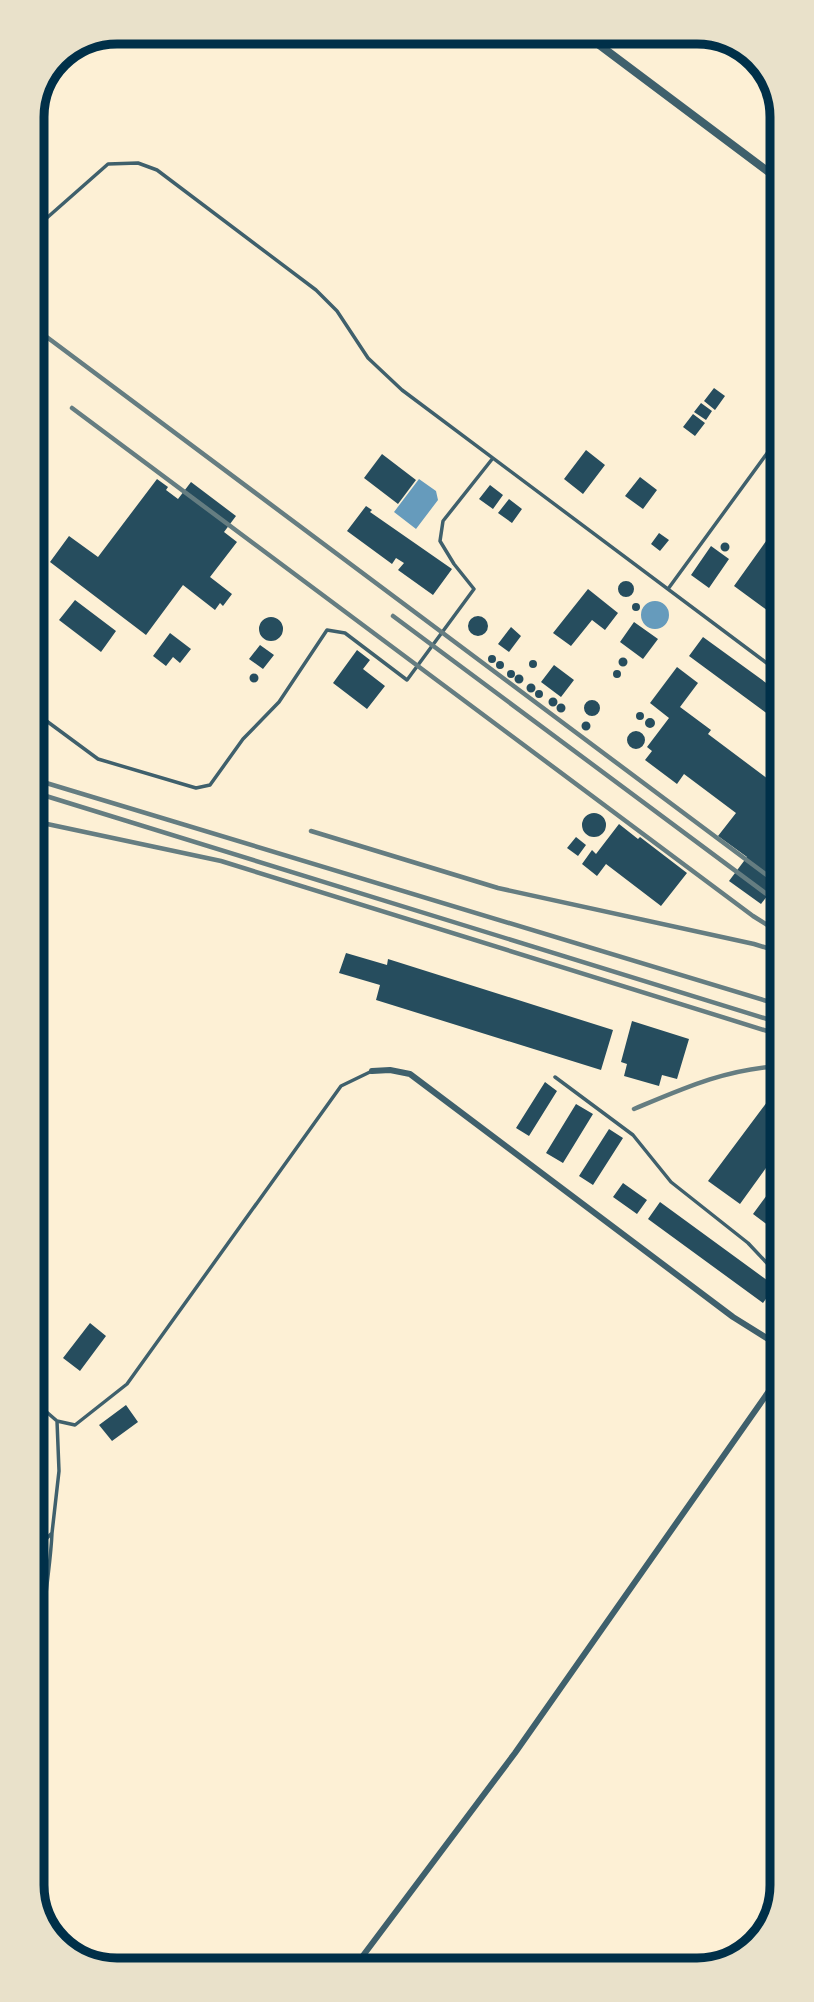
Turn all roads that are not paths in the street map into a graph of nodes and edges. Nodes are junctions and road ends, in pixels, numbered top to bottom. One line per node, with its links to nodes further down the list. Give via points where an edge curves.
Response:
1 (598, 44): 2 (street)
2 (770, 172)
3 (44, 220): 5 (lane, via 108,164 138,163 157,170 316,290 337,311 368,358 402,390)
4 (770, 449): 6 (lane)
5 (493, 458): 6 (lane); 9 (lane, via 443,521 440,541 474,589 407,680 345,633 327,630 279,702 243,739 210,785 196,788 99,759)
6 (668, 589): 8 (lane)
7 (770, 661): 8 (lane)
8 (768, 664)
9 (44, 719)
10 (372, 1071): 13 (street, via 410,1074); 16 (lane, via 341,1086 127,1384 75,1425)
11 (555, 1077): 12 (lane, via 633,1135 671,1182)
12 (770, 1266)
13 (770, 1340)
14 (770, 1390): 20 (street, via 515,1753)
15 (44, 1410): 16 (lane)
16 (57, 1421): 17 (lane, via 59,1471)
17 (52, 1533): 18 (lane); 19 (lane)
18 (44, 1541)
19 (44, 1616)
20 (361, 1958)

